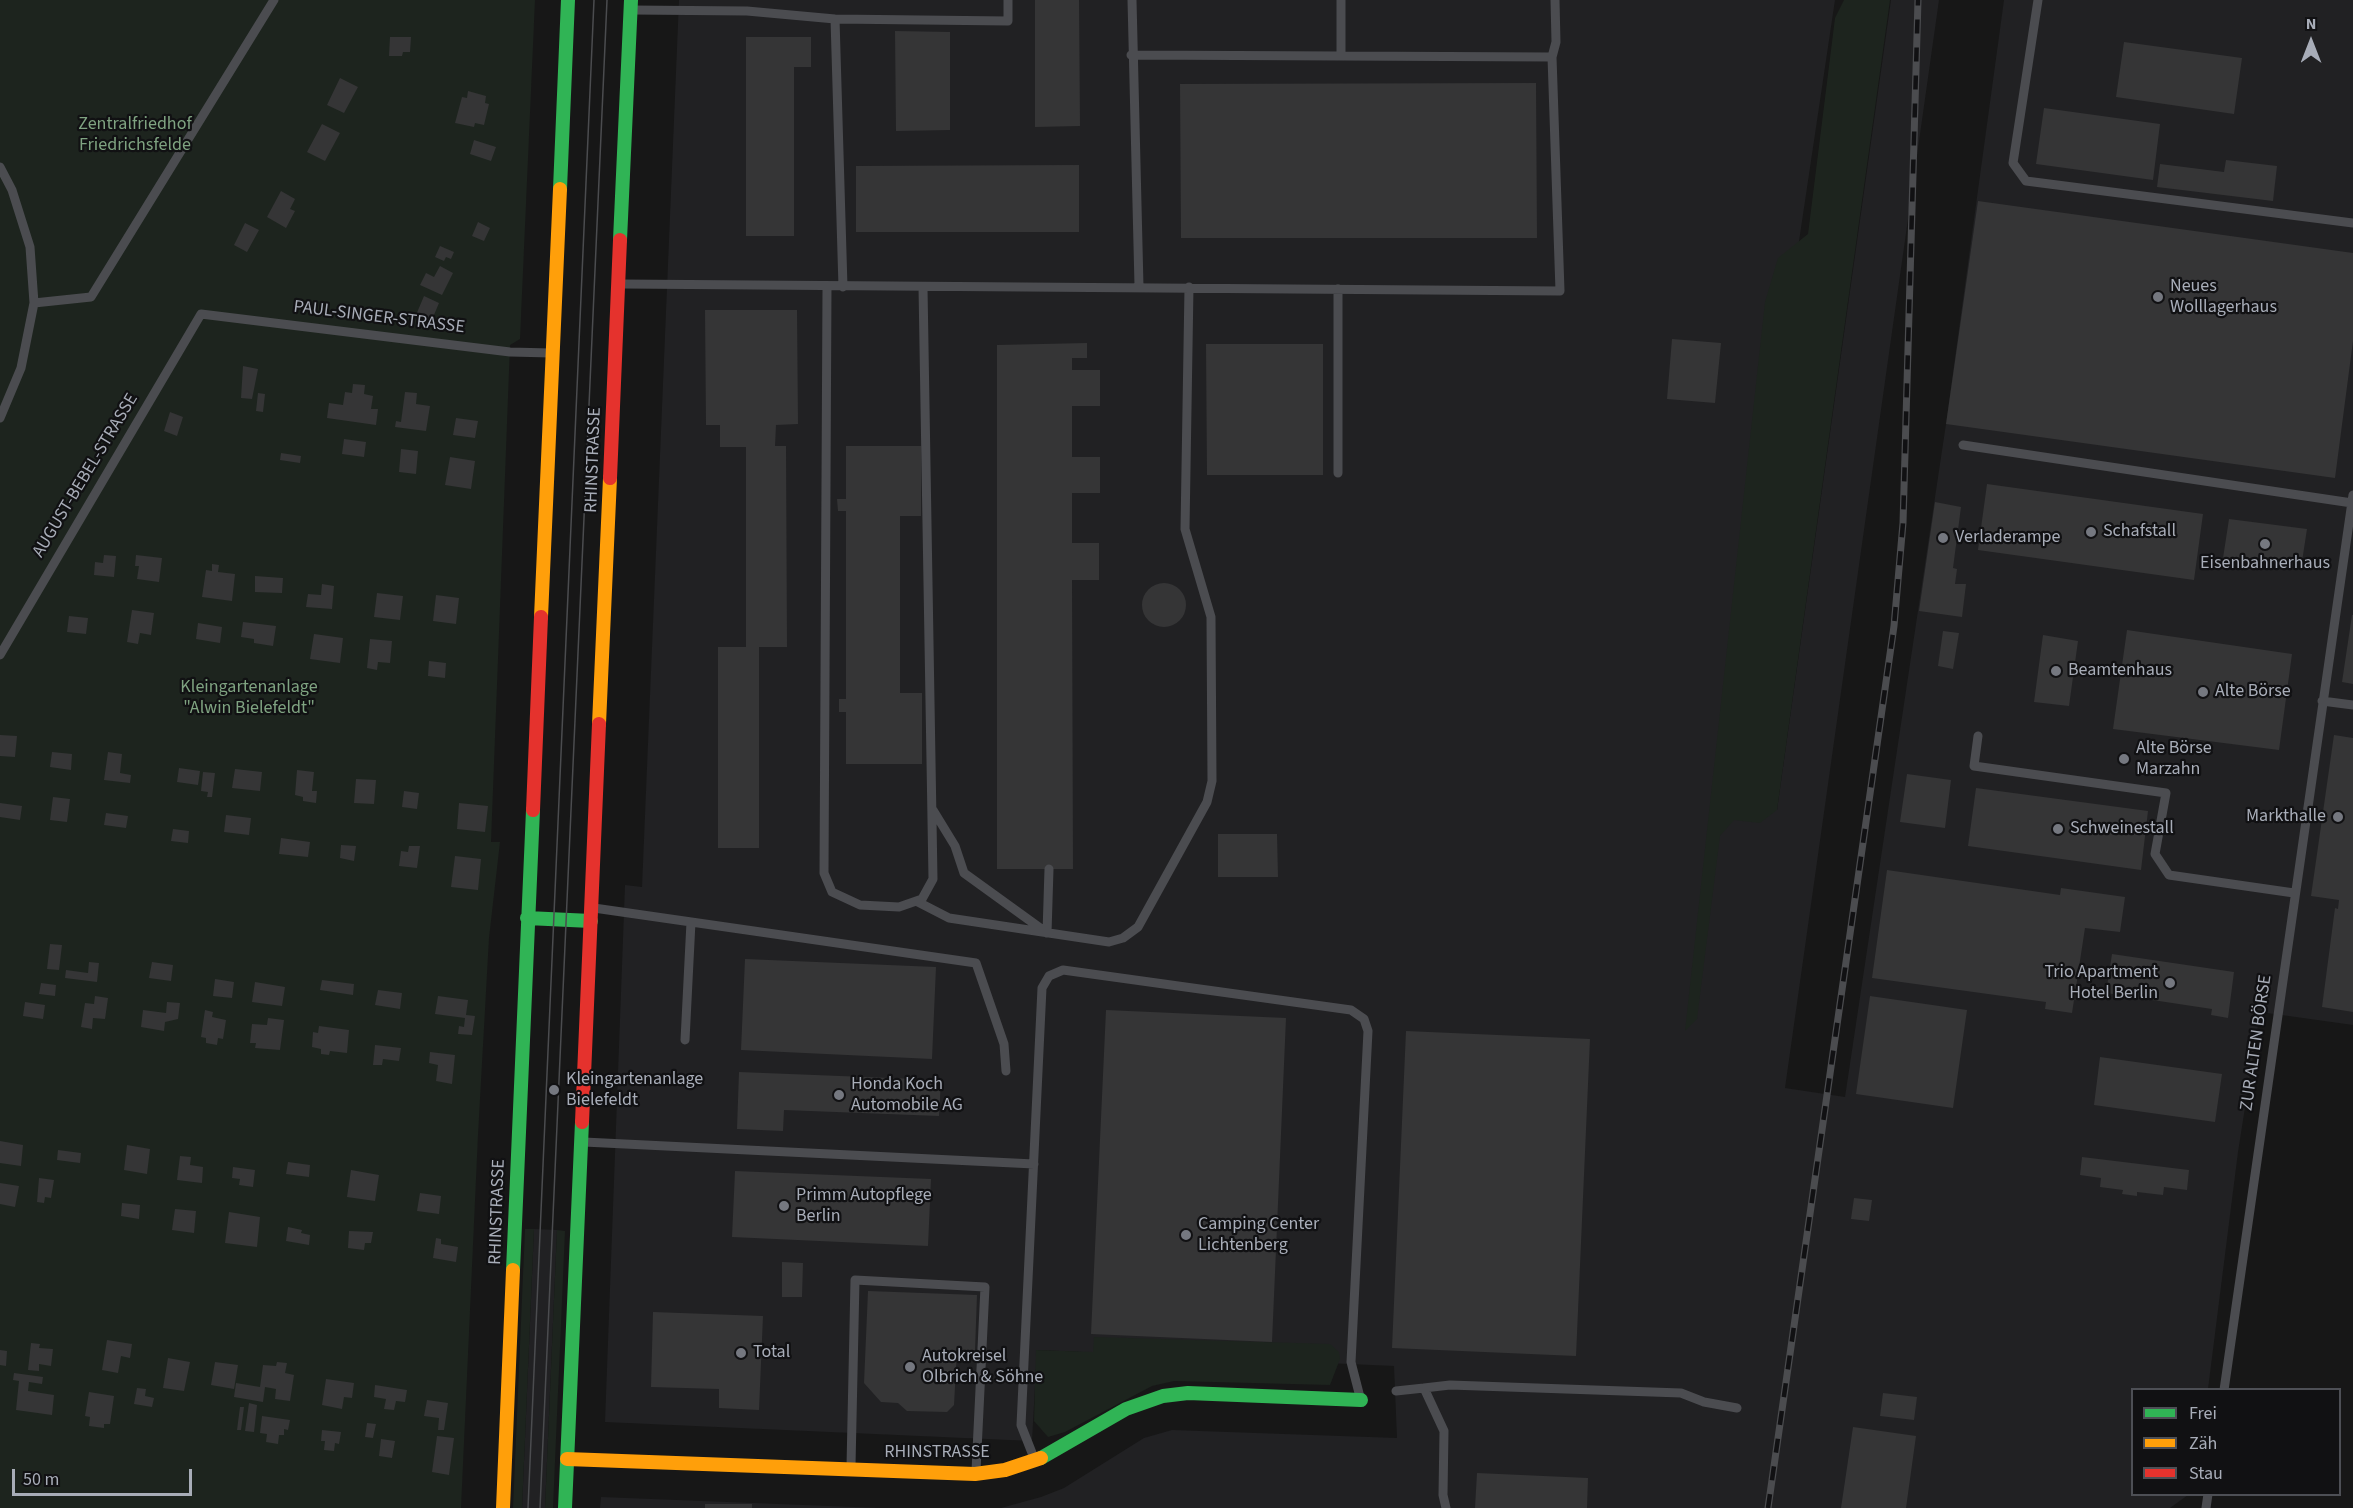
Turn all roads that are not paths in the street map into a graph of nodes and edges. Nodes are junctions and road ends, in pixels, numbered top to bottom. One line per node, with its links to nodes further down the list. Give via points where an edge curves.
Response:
1 (274, 0): 22 (lane, via 91,297)
2 (568, 0): 24 (main road, RHINSTRASSE)
3 (1008, 0): 9 (lane, via 1008,21)
4 (1132, 0): 10 (lane)
5 (1341, 0): 11 (lane)
6 (1555, 0): 12 (lane, via 1556,42)
7 (2038, 0): 14 (lane, via 2013,163 2026,180)
8 (631, 5): 9 (lane); 15 (main road, RHINSTRASSE)
9 (836, 19): 18 (lane)
10 (1131, 55): 11 (lane); 16 (lane)
11 (1341, 56): 12 (lane)
12 (1552, 57): 21 (lane, via 1560,291)
13 (0, 167): 22 (lane, via 12,190 30,247)
14 (2353, 223)
15 (619, 284): 17 (lane); 37 (main road, RHINSTRASSE)
16 (1139, 286): 19 (lane); 20 (lane)
17 (827, 287): 18 (lane); 36 (lane, via 824,873 832,892 860,905 899,907)
18 (843, 287): 19 (lane)
19 (923, 287): 33 (lane)
20 (1189, 287): 21 (lane); 40 (lane, via 1185,529 1210,617 1212,781 1207,802 1138,927 1109,942)
21 (1338, 289): 27 (lane)
22 (34, 303): 25 (lane, via 21,368)
23 (201, 314): 24 (lane, PAUL-SINGER-STRASSE, via 510,352); 29 (lane, AUGUST-BEBEL-STRASSE)
24 (552, 353): 38 (main road, RHINSTRASSE)
25 (0, 418)
26 (1963, 445): 28 (lane)
27 (1338, 473)
28 (2353, 499): 30 (lane, ZUR ALTEN BÖRSE)
29 (0, 655)
30 (2322, 700): 31 (lane); 35 (lane, ZUR ALTEN BÖRSE)
31 (2353, 705)
32 (1978, 735): 35 (lane, via 1974,766 2166,793 2155,854 2169,874)
33 (932, 808): 36 (lane, via 933,879 922,900); 40 (lane, via 955,846 964,873)
34 (1049, 868): 40 (lane)
35 (2294, 893): 46 (lane, ZUR ALTEN BÖRSE)
36 (916, 901): 40 (lane, via 950,918)
37 (591, 914): 38 (main road); 39 (lane, via 624,910); 43 (main road, RHINSTRASSE)
38 (527, 918): 54 (main road, RHINSTRASSE)
39 (691, 922): 41 (lane); 42 (lane, via 976,963 1004,1044)
40 (1047, 933)
41 (685, 1040)
42 (1006, 1071)
43 (581, 1142): 44 (lane); 50 (main road, RHINSTRASSE)
44 (1034, 1164): 48 (lane, via 1042,988 1048,976 1063,970 1351,1010 1364,1019 1368,1030 1351,1362); 51 (lane, via 1021,1425)
45 (1424, 1388): 47 (lane); 49 (lane, via 1450,1385 1681,1393); 56 (lane, via 1444,1431)
46 (2224, 1388)
47 (1396, 1391)
48 (1361, 1400): 51 (main road, RHINSTRASSE, via 1188,1393 1163,1396 1126,1409)
49 (1737, 1408)
50 (567, 1459): 52 (main road, RHINSTRASSE); 55 (main road, RHINSTRASSE)
51 (1035, 1461): 53 (main road, RHINSTRASSE)
52 (850, 1471): 53 (main road, RHINSTRASSE); 53 (lane, via 855,1280 985,1287)
53 (975, 1474)
54 (503, 1508)
55 (565, 1508)
56 (1446, 1508)

